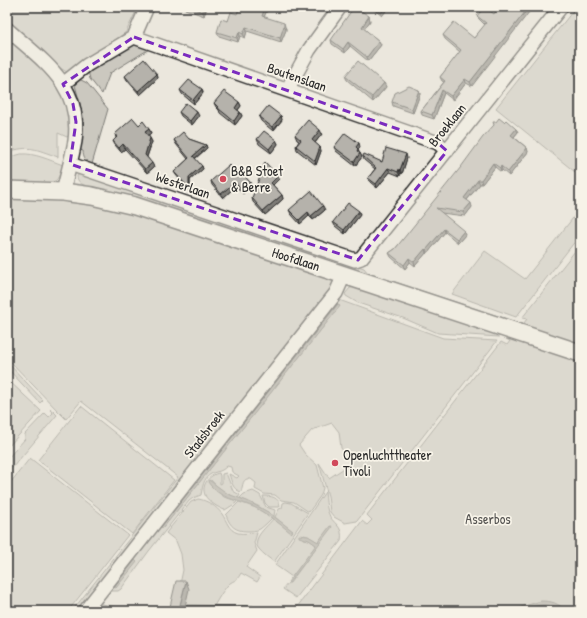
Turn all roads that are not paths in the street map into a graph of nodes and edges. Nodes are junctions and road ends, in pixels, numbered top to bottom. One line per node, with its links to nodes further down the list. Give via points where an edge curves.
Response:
1 (147, 7): 5 (street)
2 (340, 7): 7 (street, via 309,50)
3 (562, 7): 8 (street, Broeklaan)
4 (7, 29): 6 (street, via 49,66)
5 (134, 37): 6 (street, via 87,65); 7 (street, Boutenslaan)
6 (63, 84): 9 (street, via 73,104 76,122)
7 (287, 90): 8 (street, Boutenslaan, via 438,143)
8 (447, 151): 12 (street, Broeklaan, via 362,258)
9 (70, 164): 11 (street); 12 (street, Westerlaan)
10 (7, 190): 11 (street, Hoofdlaan)
11 (63, 192): 13 (street, Hoofdlaan, via 100,197 135,206)
12 (355, 260)
13 (344, 275): 14 (street, Hoofdlaan); 15 (street, Stadsbroek, via 336,293)
14 (580, 353)
15 (85, 611)

